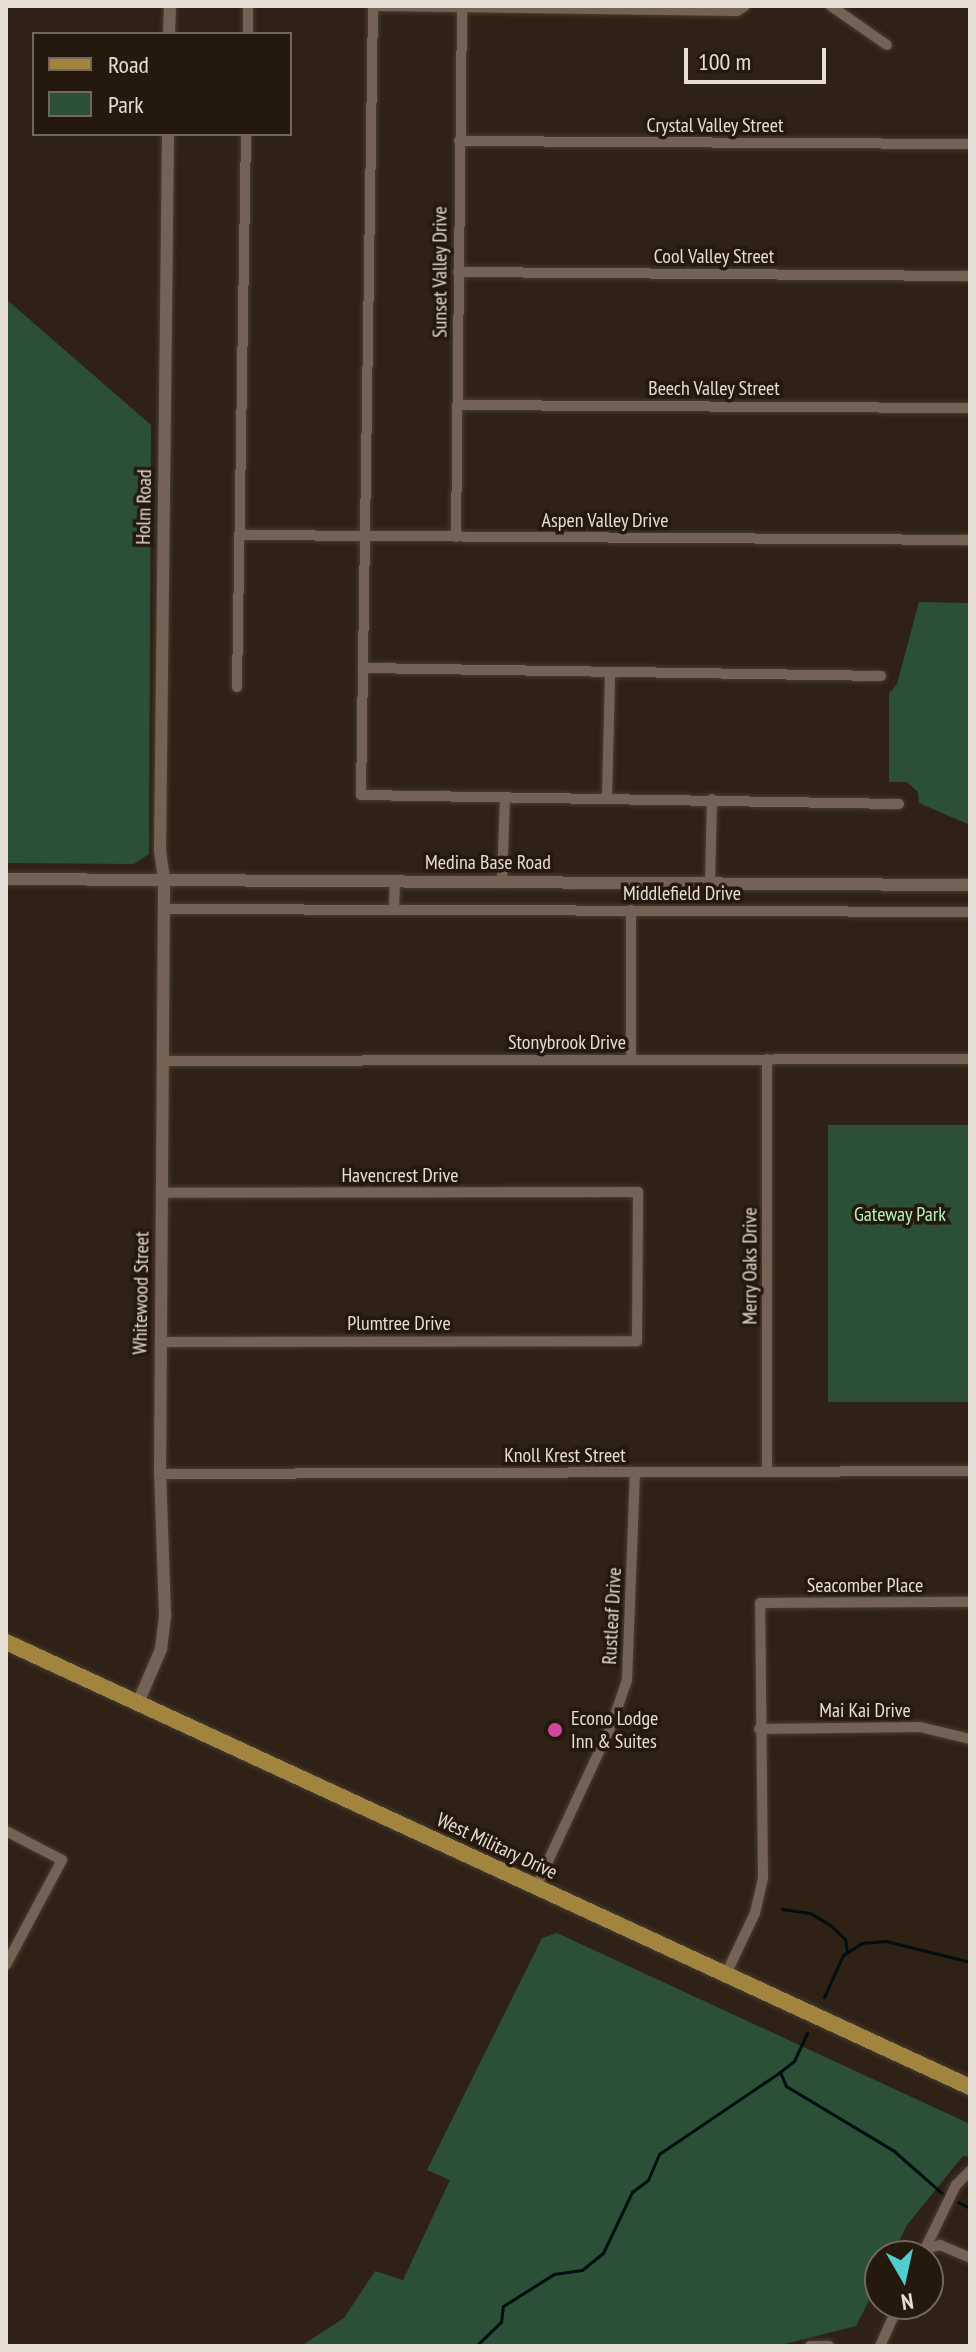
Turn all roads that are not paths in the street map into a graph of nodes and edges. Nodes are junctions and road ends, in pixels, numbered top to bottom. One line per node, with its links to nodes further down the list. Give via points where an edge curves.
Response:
1 (170, 6): 7 (street)
2 (248, 6): 8 (street)
3 (376, 6): 6 (street); 19 (street)
4 (745, 6): 6 (street, via 737,11)
5 (831, 6): 9 (street)
6 (462, 7): 12 (street, Sunset Valley Drive)
7 (169, 32)
8 (248, 32)
9 (887, 45)
10 (168, 136): 31 (street, Holm Road, via 160,851)
11 (246, 136): 18 (street)
12 (459, 141): 13 (street, Crystal Valley Street); 14 (street, Sunset Valley Drive)
13 (970, 144)
14 (458, 272): 15 (street, Cool Valley Street); 16 (street, Sunset Valley Drive)
15 (970, 276)
16 (457, 405): 17 (street, Beech Valley Street); 20 (street, Sunset Valley Drive)
17 (970, 408)
18 (240, 535): 19 (street, Aspen Valley Drive); 25 (street)
19 (364, 536): 20 (street, Aspen Valley Drive); 22 (street)
20 (456, 537): 21 (street, Aspen Valley Drive)
21 (970, 540)
22 (363, 668): 23 (street); 26 (street, via 361,795)
23 (610, 673): 24 (street); 27 (street)
24 (881, 676)
25 (237, 687)
26 (505, 797): 27 (street); 34 (street)
27 (607, 798): 28 (street)
28 (712, 799): 29 (street); 33 (street)
29 (899, 804)
30 (6, 879): 31 (street, Medina Base Road)
31 (164, 879): 32 (street, Medina Base Road); 37 (street, Whitewood Street)
32 (395, 881): 34 (street, Medina Base Road); 36 (street)
33 (710, 881): 34 (street, Medina Base Road); 35 (street, Medina Base Road)
34 (502, 883)
35 (970, 885)
36 (394, 908): 37 (street, Middlefield Drive); 38 (street, Middlefield Drive)
37 (164, 909): 43 (street, Whitewood Street)
38 (631, 910): 39 (street, Middlefield Drive); 42 (street)
39 (970, 912)
40 (767, 1059): 41 (street, Stonybrook Drive); 42 (street, Stonybrook Drive); 49 (street, Merry Oaks Drive)
41 (970, 1059)
42 (631, 1060): 43 (street, Stonybrook Drive)
43 (163, 1061): 44 (street, Whitewood Street)
44 (162, 1193): 45 (street, Havencrest Drive, via 638,1192); 46 (street, Whitewood Street)
45 (637, 1341): 46 (street, Plumtree Drive)
46 (161, 1342): 50 (street, Whitewood Street)
47 (970, 1471): 49 (street, Knoll Krest Street)
48 (635, 1472): 49 (street, Knoll Krest Street); 50 (street, Knoll Krest Street); 57 (street, Rustleaf Drive, via 627,1680)
49 (767, 1472)
50 (160, 1474): 53 (street, Whitewood Street, via 164,1628 154,1671)
51 (970, 1602): 54 (street, Seacomber Place, via 760,1603)
52 (6, 1642): 53 (main road, West Military Drive)
53 (138, 1703): 57 (main road, West Military Drive)
54 (759, 1729): 55 (street, Mai Kai Drive, via 920,1727); 59 (street, via 763,1878 755,1913)
55 (970, 1739)
56 (6, 1831): 58 (street, via 62,1860)
57 (536, 1887): 59 (main road, West Military Drive)
58 (7, 1958)
59 (726, 1974): 60 (main road, West Military Drive)
60 (970, 2087)
61 (970, 2171): 62 (street, via 956,2185)
62 (930, 2240)
63 (944, 2247): 64 (street)
64 (970, 2258)
65 (892, 2320): 68 (street)
66 (810, 2346): 67 (street)
67 (829, 2346)
68 (880, 2346)

